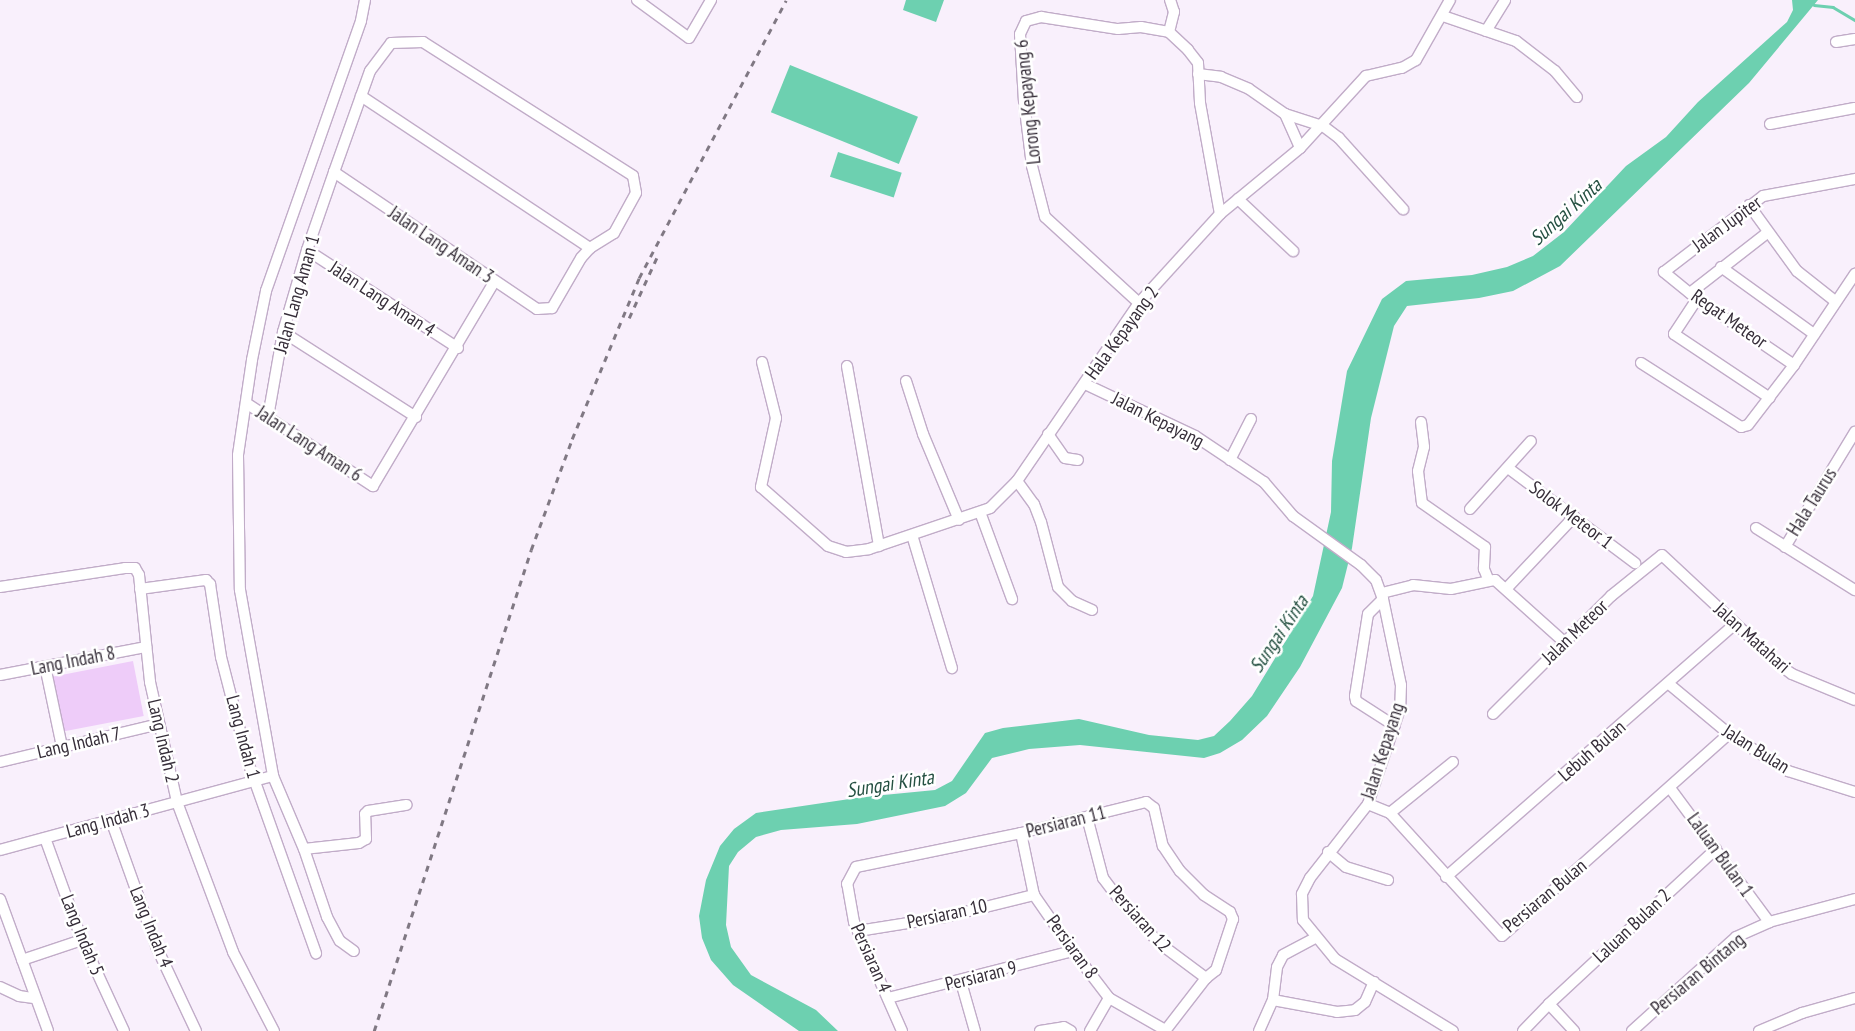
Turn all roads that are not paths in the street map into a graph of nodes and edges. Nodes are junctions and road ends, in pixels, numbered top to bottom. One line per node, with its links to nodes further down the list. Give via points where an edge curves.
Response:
1 (365, 0): 47 (street, via 361,21 266,291)
2 (637, 0): 3 (street, via 689,38)
3 (711, 0)
4 (1170, 0): 9 (street, via 1174,12)
5 (1450, 0): 7 (street, Hala Kepayang 2)
6 (1505, 0): 8 (street)
7 (1443, 16): 8 (street); 18 (street, Hala Kepayang 2, via 1416,60 1402,68 1366,76)
8 (1486, 31): 14 (street, via 1516,41 1555,71)
9 (1170, 32): 12 (street, via 1198,63); 36 (street, Lorong Kepayang 6, via 1141,27 1118,29 1041,17 1026,21 1020,34 1032,166 1045,217)
10 (1855, 39): 11 (street)
11 (1836, 42)
12 (1198, 74): 16 (street, via 1221,77 1249,89); 25 (street, via 1200,103)
13 (362, 96): 20 (street, Jalan Lang Aman 1); 27 (street); 27 (street, Jalan Lang Aman 1, via 370,72 391,43 423,42 633,176 636,193 614,233)
14 (1577, 96)
15 (1855, 108): 17 (street)
16 (1285, 114): 18 (street); 19 (street)
17 (1770, 124)
18 (1323, 126): 19 (street, Hala Kepayang 2); 24 (street, via 1339,138)
19 (1300, 148): 22 (street, Hala Kepayang 2)
20 (334, 172): 28 (street, Jalan Lang Aman 1); 33 (street, Jalan Lang Aman 3)
21 (1855, 179): 23 (street, Jalan Jupiter, via 1773,193)
22 (1238, 199): 25 (street, Hala Kepayang 2); 29 (street)
23 (1749, 205): 26 (street); 31 (street, Jalan Jupiter)
24 (1403, 209)
25 (1220, 214): 36 (street, Hala Kepayang 2)
26 (1767, 232): 30 (street); 35 (street, via 1797,272)
27 (590, 248): 33 (street, Jalan Lang Aman 3, via 552,308 537,308)
28 (307, 250): 37 (street, Jalan Lang Aman 1); 39 (street, Jalan Lang Aman 4)
29 (1293, 251)
30 (1721, 267): 34 (street); 38 (street)
31 (1664, 272): 34 (street, Regat Meteor)
32 (1855, 274): 35 (street)
33 (494, 282): 39 (street)
34 (1693, 296): 42 (street, Regat Meteor); 46 (street, via 1674,334)
35 (1835, 301): 38 (street)
36 (1139, 303): 45 (street, Hala Kepayang 2)
37 (283, 332): 48 (street, Jalan Lang Aman 1); 49 (street)
38 (1814, 334): 42 (street)
39 (458, 348): 49 (street)
40 (762, 362): 65 (street, Hala Kepayang 2, via 776,418 761,487 836,550)
41 (1641, 363): 46 (street, via 1741,427 1748,425)
42 (1794, 365): 46 (street)
43 (847, 366): 65 (street)
44 (906, 381): 62 (street, via 923,434)
45 (1085, 384): 53 (street, Hala Kepayang 2); 56 (street, Jalan Kepayang, via 1195,436)
46 (1770, 398)
47 (246, 402): 48 (street, Jalan Lang Aman 6); 92 (street, via 238,455 240,590)
48 (268, 417): 49 (street, Jalan Lang Aman 6, via 373,486)
49 (416, 417)
50 (1251, 418): 56 (street)
51 (1421, 422): 69 (street, via 1424,447 1418,470 1422,503 1485,546 1484,568)
52 (1855, 432): 66 (street, Hala Taurus)
53 (1048, 434): 55 (street, via 1065,458); 58 (street, Hala Kepayang 2)
54 (1531, 441): 57 (street)
55 (1078, 460)
56 (1230, 460): 74 (street, Jalan Kepayang, via 1264,482 1306,527 1361,564 1376,580)
57 (1508, 468): 59 (street); 61 (street, Solok Meteor 1)
58 (1016, 481): 60 (street, Hala Kepayang 2, via 990,508); 76 (street, via 1034,504 1058,588 1072,601)
59 (1470, 509)
60 (980, 512): 62 (street, Hala Kepayang 2); 75 (street)
61 (1574, 517): 68 (street, Solok Meteor 1); 71 (street)
62 (959, 520): 64 (street, Hala Kepayang 2)
63 (1756, 528): 66 (street)
64 (912, 535): 65 (street, Hala Kepayang 2); 81 (street)
65 (879, 546)
66 (1784, 547): 73 (street)
67 (1662, 556): 77 (street, Jalan Matahari); 78 (street, Jalan Meteor, via 1611,596)
68 (1635, 563)
69 (1488, 579): 71 (street); 74 (street, via 1451,589 1414,585)
70 (0, 587): 72 (street, Lang Indah 2, via 135,568)
71 (1507, 588): 78 (street)
72 (140, 589): 79 (street, Lang Indah 2); 93 (street, Lang Indah 1, via 206,580 210,584 221,657)
73 (1855, 590)
74 (1383, 596): 87 (street, Jalan Kepayang, via 1402,685); 87 (street, via 1368,614 1355,696 1356,701)
75 (1012, 599)
76 (1092, 610)
77 (1736, 624): 83 (street, Lebuh Bulan); 84 (street, Jalan Matahari, via 1792,674)
78 (1563, 641): 85 (street, Jalan Meteor)
79 (146, 647): 80 (street, Lang Indah 8); 86 (street, Lang Indah 2)
80 (45, 666): 82 (street, Lang Indah 8); 89 (street)
81 (952, 668)
82 (0, 675)
83 (1669, 684): 88 (street, Jalan Bulan); 108 (street, Lebuh Bulan)
84 (1855, 700)
85 (1493, 714)
86 (159, 724): 89 (street, Lang Indah 7); 96 (street, Lang Indah 2)
87 (1395, 726): 97 (street, Jalan Kepayang)
88 (1729, 734): 94 (street, Persiaran Bulan); 95 (street, Jalan Bulan, via 1788,771)
89 (62, 747): 90 (street, Lang Indah 7)
90 (0, 762)
91 (1453, 762): 99 (street)
92 (273, 776): 93 (street, Lang Indah 3); 104 (street)
93 (254, 782): 96 (street, Lang Indah 3); 120 (street, Lang Indah 1)
94 (1670, 788): 105 (street, Laluan Bulan 1); 108 (street, Persiaran Bulan, via 1502,936)
95 (1855, 792)
96 (177, 802): 101 (street, Lang Indah 3); 135 (street, Lang Indah 2, via 232,952)
97 (1368, 804): 99 (street, Persiaran Bulan); 107 (street, Jalan Kepayang)
98 (407, 805): 104 (street, via 368,811 365,814 366,839 360,843)
99 (1390, 813): 108 (street, Persiaran Bulan)
100 (1087, 816): 102 (street, Persiaran 11); 122 (street, Persiaran 12, via 1103,878 1159,943); 122 (street, Persiaran 11, via 1146,802 1154,808 1163,846 1180,870 1204,895 1230,912 1233,919 1216,970)
101 (110, 820): 103 (street, Lang Indah 3); 134 (street, Lang Indah 4, via 156,946)
102 (1021, 833): 110 (street, Persiaran 11, via 856,867); 111 (street, Persiaran 8)
103 (45, 838): 106 (street, Lang Indah 3); 117 (street, Lang Indah 5)
104 (304, 849): 119 (street, via 327,917 340,941)
105 (1716, 849): 114 (street, Laluan Bulan 1); 131 (street, Laluan Bulan 2)
106 (0, 850)
107 (1328, 852): 109 (street, via 1346,867); 116 (street, Jalan Kepayang, via 1302,894 1303,920)
108 (1446, 877)
109 (1388, 880)
110 (847, 884): 115 (street, Persiaran 4)
111 (1034, 895): 115 (street, Persiaran 10, via 945,916); 118 (street, Persiaran 8)
112 (0, 899): 121 (street)
113 (1855, 899): 114 (street, Persiaran Bintang)
114 (1769, 922): 146 (street, Persiaran Bintang, via 1736,937)
115 (858, 931): 127 (street, Persiaran 4)
116 (1315, 938): 124 (street, Jalan Kepayang, via 1335,959); 130 (street, via 1283,955 1276,967)
117 (82, 940): 121 (street); 133 (street, Lang Indah 5)
118 (1073, 950): 123 (street, Persiaran 9); 128 (street, Persiaran 8)
119 (354, 951)
120 (316, 953)
121 (22, 960): 126 (street)
122 (1206, 978): 141 (street)
123 (961, 982): 127 (street, Persiaran 9); 137 (street)
124 (1374, 982): 130 (street, via 1365,1002 1355,1010 1337,1012); 143 (street, Jalan Kepayang)
125 (0, 987): 126 (street, via 19,996)
126 (34, 998): 132 (street)
127 (888, 998): 136 (street, Persiaran 4)
128 (1109, 998): 140 (street); 141 (street, Persiaran 8)
129 (1855, 998): 147 (street, via 1802,1013)
130 (1273, 1000): 142 (street)
131 (1549, 1004): 144 (street, Laluan Bulan 2); 145 (street)
132 (48, 1031)
133 (124, 1031)
134 (196, 1031)
135 (274, 1031)
136 (902, 1031)
137 (975, 1031)
138 (1040, 1031): 139 (street, via 1064,1027)
139 (1071, 1031)
140 (1090, 1031)
141 (1165, 1031)
142 (1259, 1031)
143 (1452, 1031)
144 (1524, 1031)
145 (1574, 1031)
146 (1632, 1031)
147 (1759, 1031)

